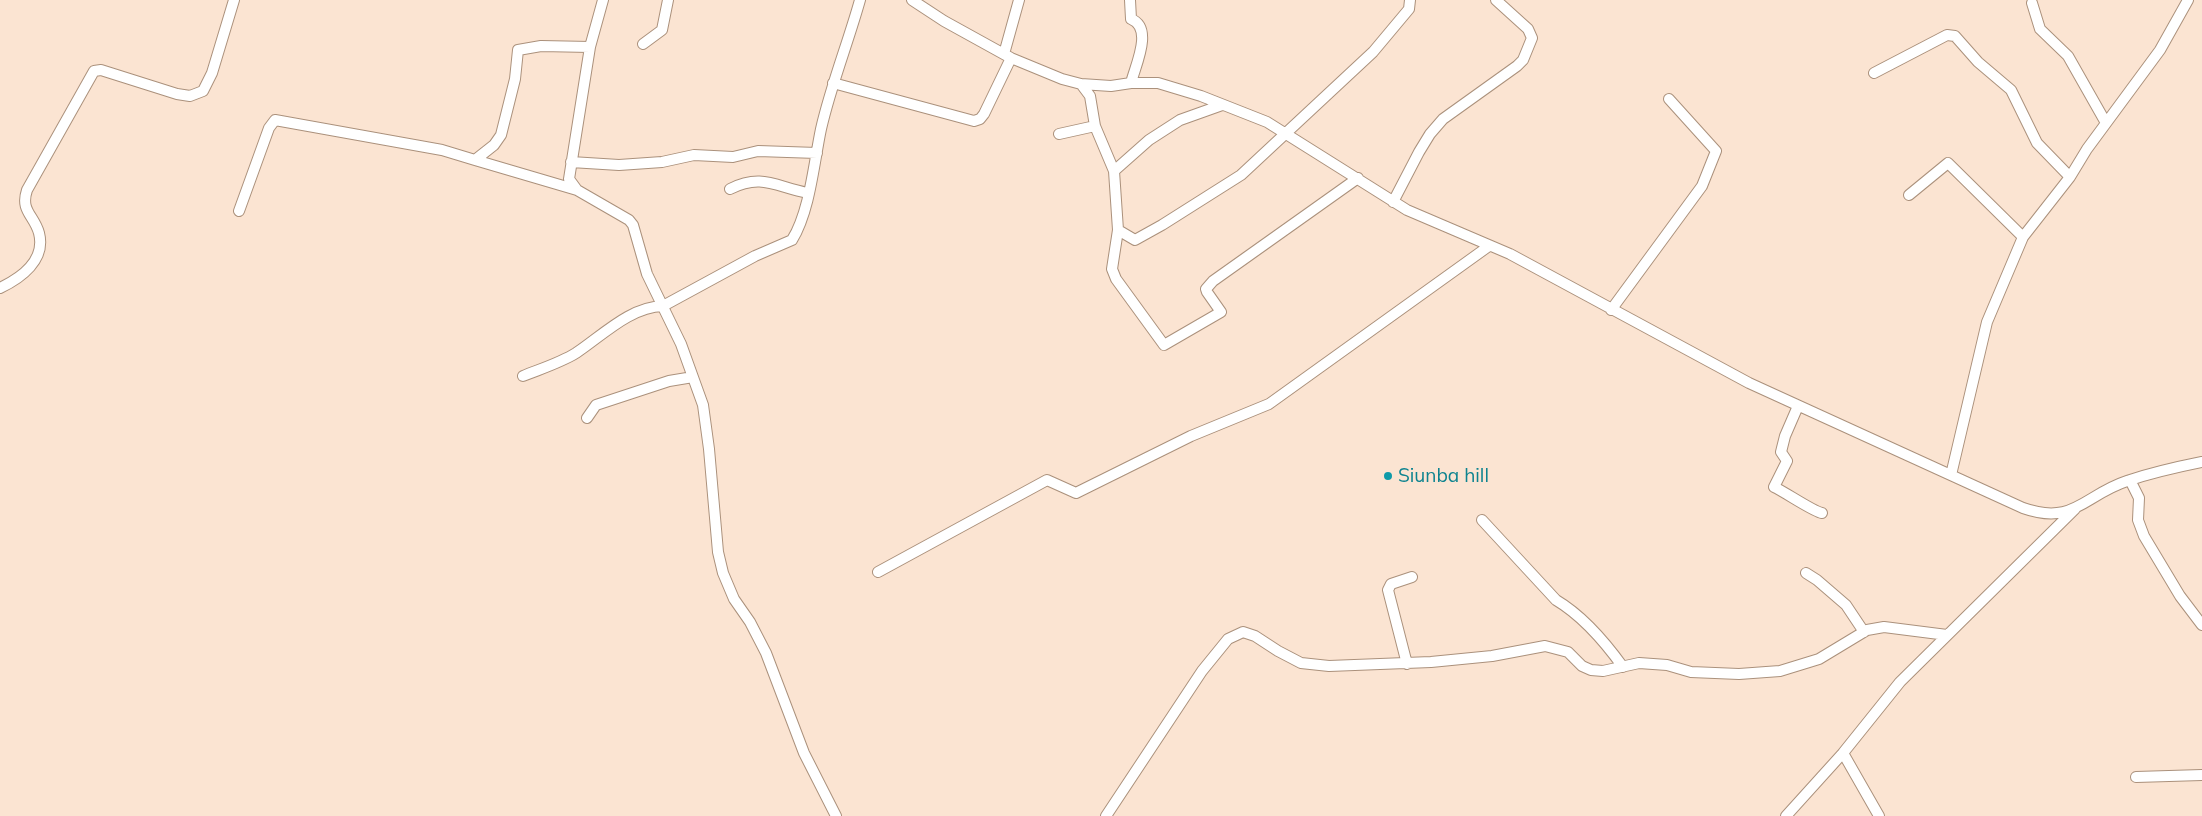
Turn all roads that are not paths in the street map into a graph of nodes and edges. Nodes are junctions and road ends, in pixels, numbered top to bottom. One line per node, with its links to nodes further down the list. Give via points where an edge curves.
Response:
1 (234, 0): 41 (street, via 204,91 190,96 177,94 101,70 94,71 24,199 38,233 40,249 36,260 12,282)
2 (603, 0): 14 (street)
3 (668, 0): 13 (street, via 662,30)
4 (859, 0): 17 (street)
5 (912, 0): 11 (street)
6 (1019, 0): 15 (street)
7 (1130, 0): 18 (street, via 1131,19 1141,28 1143,38)
8 (1410, 0): 24 (street, via 1409,9 1373,52)
9 (1496, 0): 36 (street, via 1528,29 1532,38 1525,55 1518,66 1443,119 1422,146)
10 (2188, 0): 22 (street, via 2160,50)
11 (924, 3): 15 (street)
12 (2032, 3): 22 (street, via 2040,29 2068,56)
13 (642, 44)
14 (590, 47): 27 (street, via 542,46 518,50 515,79 501,135); 28 (street)
15 (1008, 56): 17 (street, via 984,114 974,121); 19 (street, via 1024,65)
16 (1874, 73): 30 (street, via 1946,36 1955,36 1978,62 2011,90 2037,143)
17 (833, 83): 26 (street)
18 (1131, 83): 19 (street, via 1111,86); 21 (street, via 1158,83)
19 (1081, 84): 23 (street, via 1090,96)
20 (1669, 99): 43 (street, via 1716,151 1702,186)
21 (1222, 105): 24 (street, via 1260,118); 29 (street, via 1180,120 1149,140)
22 (2106, 122): 30 (street)
23 (1095, 126): 25 (street); 29 (street)
24 (1284, 133): 31 (street); 38 (street, via 1241,175 1162,225 1134,240)
25 (1059, 134)
26 (817, 153): 28 (street, via 758,151 733,157 694,155 662,162 628,164); 34 (street)
27 (475, 160): 33 (street); 37 (street, via 442,150 275,120 269,128)
28 (571, 162): 33 (street, via 569,179)
29 (1114, 171): 38 (street)
30 (2070, 177): 39 (street)
31 (1358, 178): 36 (street); 38 (street, via 1206,288 1221,312 1164,345 1116,279 1112,269)
32 (730, 189): 34 (street, via 756,180)
33 (577, 190): 42 (street, via 633,225 647,274)
34 (808, 193): 42 (street, via 798,226 789,242 755,256)
35 (1909, 195): 39 (street, via 1948,163)
36 (1393, 202): 40 (street)
37 (240, 211)
38 (1118, 230)
39 (2023, 237): 49 (street, via 1987,322)
40 (1489, 246): 43 (street); 54 (street, via 1268,404 1191,436 1076,493 1047,480)
41 (0, 288)
42 (663, 306): 44 (street, via 650,306 610,327 575,353); 45 (street)
43 (1611, 310): 46 (street)
44 (523, 376)
45 (693, 377): 47 (street, via 669,381 596,405); 65 (street, via 703,405 707,430 718,552 723,573 734,599 766,653 804,753)
46 (1798, 406): 49 (street); 52 (street, via 1782,445 1781,452 1787,461 1774,487 1816,513)
47 (587, 418)
48 (2202, 462): 50 (street)
49 (1951, 475): 51 (street, via 2033,512 2062,513)
50 (2130, 480): 51 (street); 57 (street, via 2139,498 2138,520 2144,536 2180,596)
51 (2076, 509): 59 (street)
52 (1822, 513)
53 (1482, 520): 61 (street, via 1556,600 1568,606 1606,644)
54 (878, 572)
55 (1806, 573): 58 (street, via 1846,605)
56 (1412, 577): 60 (street, via 1391,584 1388,590)
57 (2202, 625)
58 (1864, 632): 59 (street, via 1884,627); 61 (street, via 1819,659 1780,671 1739,674 1691,672 1639,663)
59 (1947, 635): 62 (street, via 1900,682)
60 (1408, 664): 61 (street, via 1492,656 1545,646 1568,652 1591,670); 66 (street, via 1329,666 1301,663 1243,632 1228,639 1197,679)
61 (1623, 667)
62 (1843, 753): 67 (street); 68 (street)
63 (2202, 775): 64 (street)
64 (2136, 777)
65 (836, 816)
66 (1106, 816)
67 (1786, 816)
68 (1879, 816)

